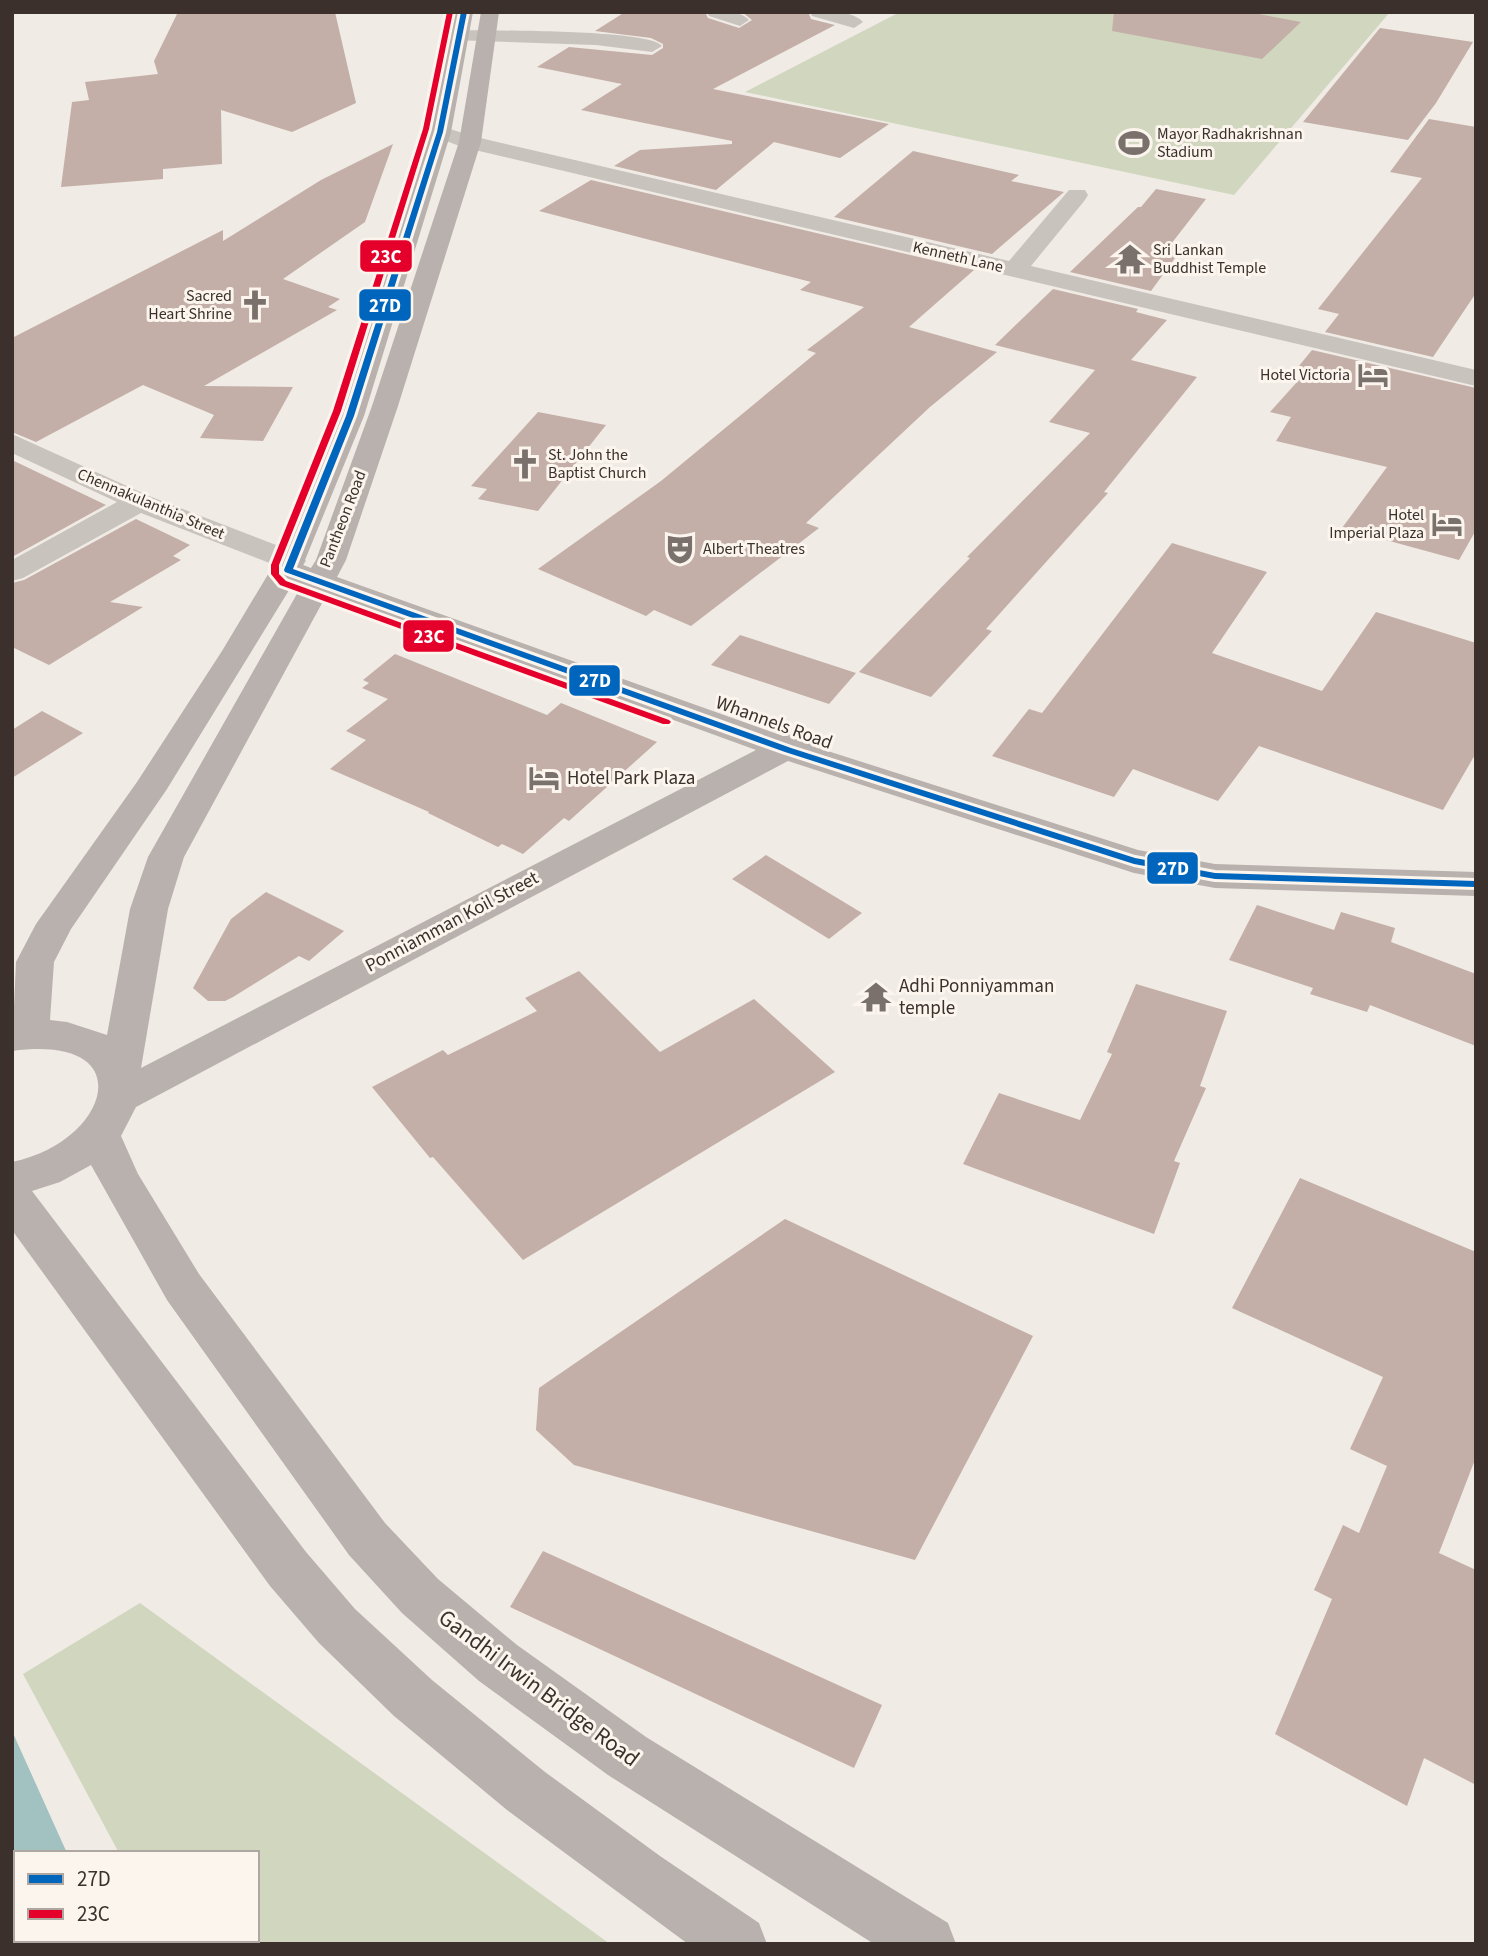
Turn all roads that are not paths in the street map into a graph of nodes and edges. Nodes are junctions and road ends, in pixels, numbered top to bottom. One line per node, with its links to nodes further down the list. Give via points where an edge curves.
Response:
1 (464, 12): 7 (main road, Pantheon Road)
2 (490, 12): 8 (main road, Pantheon Road)
3 (716, 12): 5 (street)
4 (820, 12): 6 (street)
5 (740, 20)
6 (854, 22)
7 (459, 37): 8 (street); 10 (main road, Pantheon Road)
8 (487, 37): 9 (street, via 596,38); 11 (main road, Pantheon Road)
9 (652, 46)
10 (440, 132): 11 (street, Kenneth Lane); 19 (main road, Pantheon Road)
11 (470, 142): 13 (street, Kenneth Lane); 19 (main road, Pantheon Road, via 385,407)
12 (1077, 195): 13 (street)
13 (1015, 270): 14 (street, Kenneth Lane)
14 (1476, 378)
15 (12, 442): 16 (street, Chennakulanthia Street)
16 (46, 457): 17 (street); 18 (street, Chennakulanthia Street)
17 (12, 475)
18 (139, 502): 19 (street, Chennakulanthia Street); 20 (street)
19 (305, 564): 21 (main road, Whannels Road, via 558,640); 22 (main road, Pantheon Road); 23 (main road, Pantheon Road)
20 (12, 572)
21 (797, 742): 24 (main road, Whannels Road, via 1165,857 1244,869); 25 (main road, Whannels Road, via 1101,851 1161,867 1262,879); 29 (main road, Ponniamman Koil Street)
22 (157, 779): 23 (main road); 26 (main road, Pantheon Road)
23 (206, 784): 29 (main road, Pantheon Road, via 157,881)
24 (1476, 872)
25 (1476, 884)
26 (52, 929): 27 (main road); 28 (main road, Pantheon Road, via 35,962)
27 (12, 944)
28 (17, 1035): 29 (main road, Gandhi Irwin Bridge Road, via 52,1033 91,1043 114,1067)
29 (112, 1104): 30 (main road, Ponniamman Koil Street, via 80,1151 54,1166); 33 (main road, Gandhi Irwin Bridge Road, via 106,1153 190,1297 367,1539 420,1596 498,1663 627,1756)
30 (12, 1179)
31 (20, 1216): 32 (main road, via 288,1569 337,1626 413,1698 527,1791)
32 (738, 1944)
33 (927, 1944)

